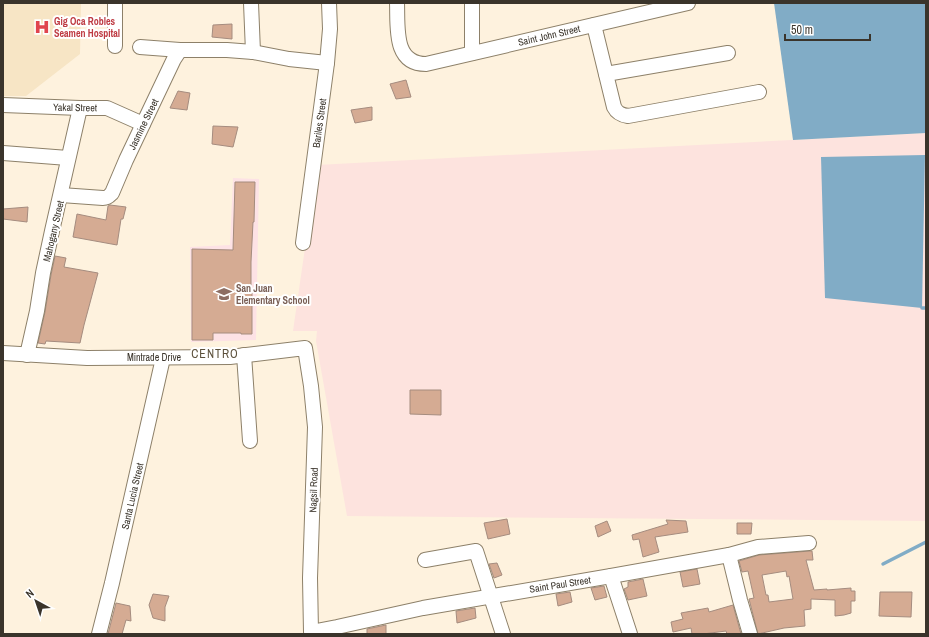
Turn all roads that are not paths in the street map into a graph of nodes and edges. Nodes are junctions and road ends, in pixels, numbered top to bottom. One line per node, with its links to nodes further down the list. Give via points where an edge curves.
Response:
1 (115, 3): 8 (street)
2 (251, 3): 11 (street)
3 (329, 3): 14 (street, Bariles Street)
4 (397, 3): 12 (street, Saint John Street, via 398,40 404,54 411,61 426,64)
5 (472, 3): 12 (street)
6 (685, 3): 7 (street, Saint John Street)
7 (594, 25): 12 (street, Saint John Street); 15 (street)
8 (115, 46)
9 (140, 47): 10 (street)
10 (180, 50): 11 (street); 19 (street, Jasmine Street)
11 (253, 52): 14 (street)
12 (472, 53)
13 (728, 53): 15 (street)
14 (327, 63): 23 (street, Bariles Street)
15 (606, 74): 16 (street, via 616,111 628,116)
16 (759, 92)
17 (3, 105): 18 (street, Yakal Street)
18 (80, 108): 19 (street, Yakal Street, via 107,108); 21 (street, Mahogany Street)
19 (143, 124): 22 (street, Jasmine Street, via 112,193 106,198)
20 (3, 153): 21 (street)
21 (68, 158): 22 (street, Mahogany Street)
22 (61, 195): 26 (street, Mahogany Street)
23 (303, 243)
24 (305, 348): 27 (street, Mintrade Drive); 35 (street, Nagsil Road, via 315,427 310,578)
25 (3, 353): 26 (street, Mintrade Drive)
26 (27, 355): 28 (street, Mintrade Drive)
27 (244, 355): 28 (street, Mintrade Drive); 29 (street)
28 (163, 358): 36 (street, Santa Lucia Street)
29 (250, 441)
30 (809, 543): 31 (street, Saint Paul Street, via 764,546)
31 (729, 555): 33 (street, Saint Paul Street); 39 (street)
32 (425, 560): 34 (street, via 476,551)
33 (611, 576): 34 (street, Saint Paul Street); 38 (street)
34 (490, 596): 35 (street, Saint Paul Street); 37 (street)
35 (311, 632)
36 (99, 634)
37 (503, 634)
38 (630, 634)
39 (750, 634)

